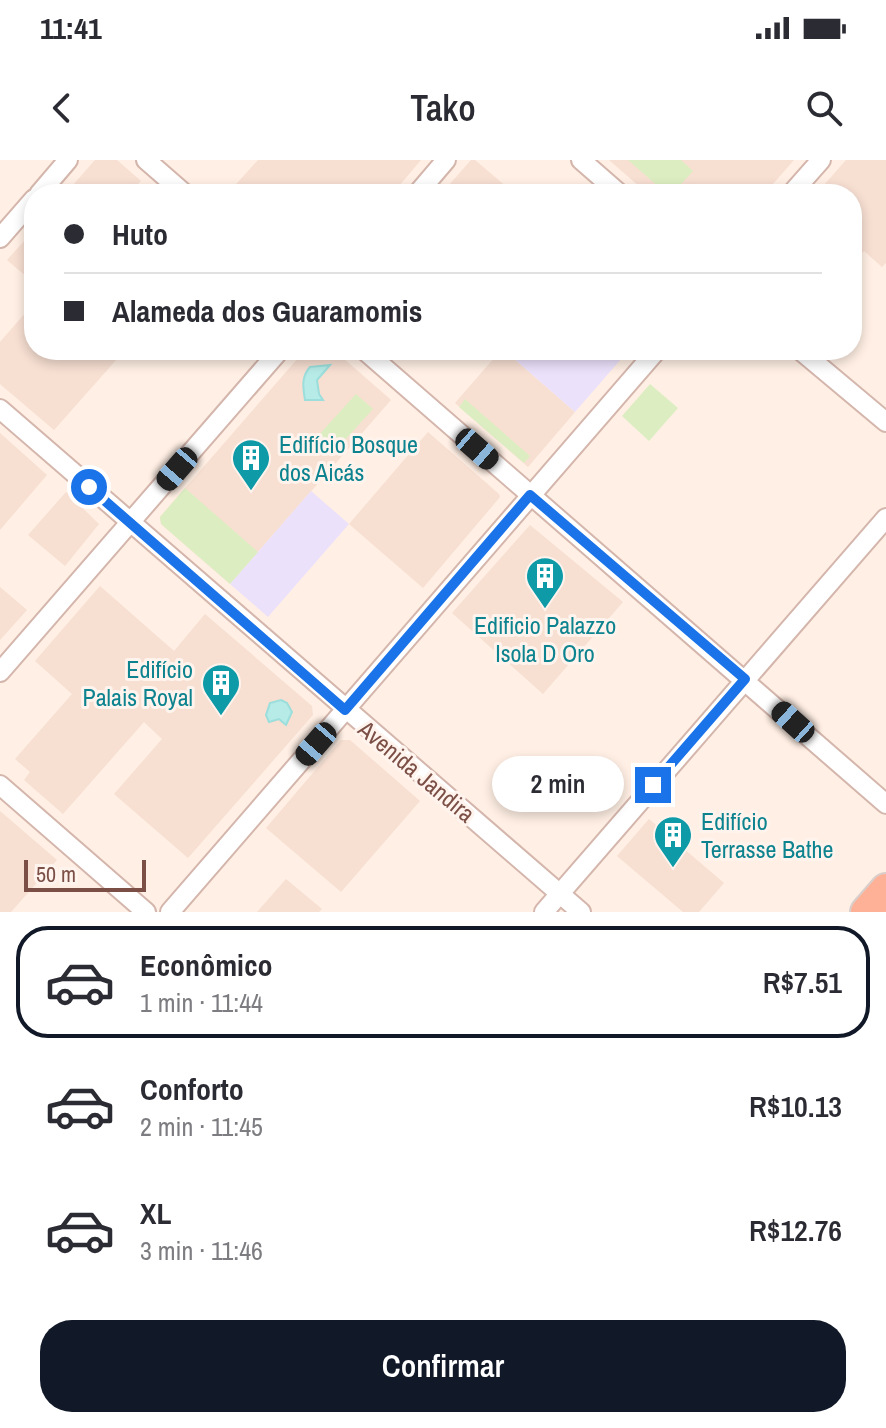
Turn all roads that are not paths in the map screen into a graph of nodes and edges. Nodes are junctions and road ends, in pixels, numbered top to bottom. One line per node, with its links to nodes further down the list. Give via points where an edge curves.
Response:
1 (68, 160): 6 (street)
2 (146, 160): 7 (street)
3 (446, 160): 8 (street)
4 (581, 160): 9 (street)
5 (821, 160): 10 (street)
6 (48, 184)
7 (174, 184)
8 (426, 184)
9 (609, 184)
10 (800, 184)
11 (24, 210): 12 (street)
12 (0, 238)
13 (271, 360): 21 (street)
14 (375, 360): 19 (street)
15 (648, 360): 19 (street)
16 (812, 360): 18 (street)
17 (0, 409): 21 (street, Avenida Jandira)
18 (886, 422)
19 (530, 495): 23 (street); 24 (street)
20 (886, 518): 23 (street)
21 (130, 523): 22 (street); 24 (street, Avenida Jandira)
22 (0, 672)
23 (745, 679): 26 (street); 28 (street)
24 (345, 710): 28 (street, Avenida Jandira); 30 (street)
25 (0, 785): 29 (street)
26 (886, 804)
27 (886, 889): 33 (highway)
28 (560, 893): 31 (street); 32 (street, Avenida Jandira)
29 (146, 912)
30 (170, 912)
31 (544, 912)
32 (581, 912)
33 (866, 912)

